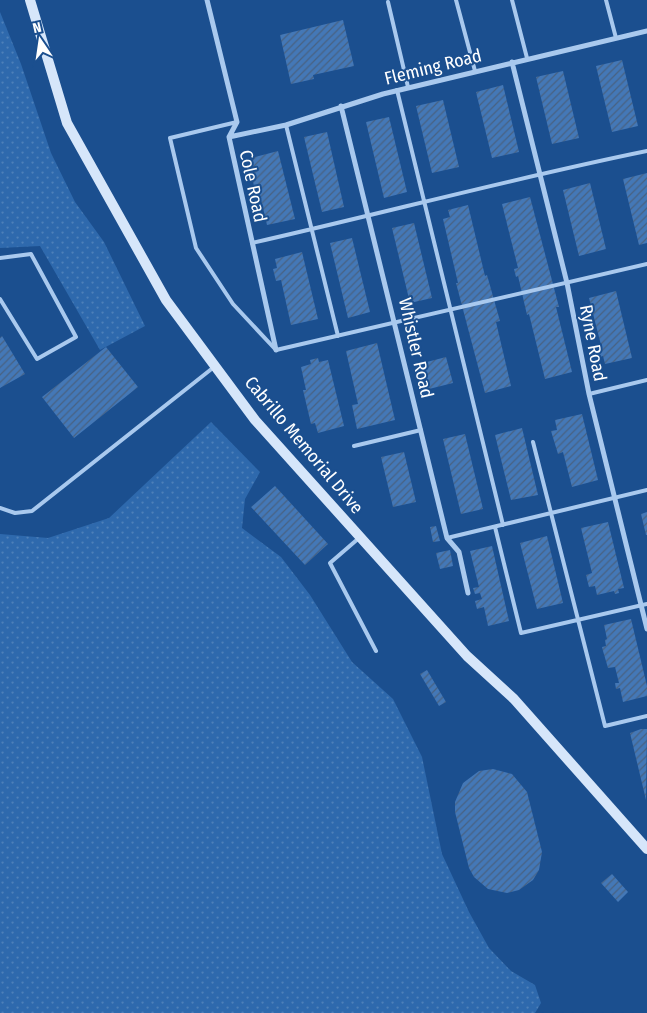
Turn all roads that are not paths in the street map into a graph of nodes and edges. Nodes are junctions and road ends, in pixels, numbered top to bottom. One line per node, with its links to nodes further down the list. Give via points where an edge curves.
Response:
1 (30, 0): 32 (main road, Cabrillo Memorial Drive, via 67,123 166,300)
2 (208, 0): 15 (street)
3 (456, 0): 11 (lane)
4 (512, 0): 9 (lane)
5 (606, 0): 8 (lane)
6 (388, 2): 12 (lane)
7 (647, 31): 8 (street, Fleming Road)
8 (616, 38): 9 (street, Fleming Road)
9 (527, 58): 10 (street, Fleming Road)
10 (512, 62): 11 (street, Fleming Road); 19 (street, Ryne Road)
11 (475, 71): 12 (street, Fleming Road)
12 (408, 87): 13 (street, Fleming Road)
13 (397, 90): 14 (street, Fleming Road); 20 (lane)
14 (341, 106): 16 (street, Fleming Road); 21 (street, Whistler Road)
15 (237, 122): 17 (street, Cole Road); 31 (lane, via 170,138 196,248 233,304)
16 (286, 125): 17 (street, Fleming Road); 22 (lane)
17 (228, 137): 23 (street, Cole Road)
18 (647, 151): 19 (lane)
19 (540, 176): 20 (lane); 26 (street, Ryne Road)
20 (425, 202): 21 (lane); 28 (lane)
21 (369, 216): 22 (lane); 29 (street, Whistler Road)
22 (312, 229): 23 (lane); 30 (lane)
23 (252, 243): 31 (street, Cole Road)
24 (0, 258): 27 (lane, via 31,254 76,337 37,358)
25 (647, 264): 26 (lane)
26 (567, 283): 28 (lane); 34 (street, Ryne Road)
27 (0, 299)
28 (451, 310): 29 (lane); 42 (lane)
29 (396, 322): 30 (lane); 35 (street, Whistler Road)
30 (338, 336): 31 (lane)
31 (276, 350)
32 (216, 366): 40 (lane, via 32,511 15,513); 44 (main road, Cabrillo Memorial Drive, via 256,420)
33 (647, 380): 34 (lane)
34 (589, 394): 39 (street, Ryne Road)
35 (421, 430): 37 (lane); 45 (street, Whistler Road)
36 (533, 442): 41 (lane)
37 (354, 446)
38 (647, 490): 39 (lane)
39 (615, 498): 41 (lane); 47 (street, Ryne Road)
40 (0, 508)
41 (551, 513): 42 (lane); 48 (lane)
42 (503, 525): 43 (lane)
43 (494, 527): 45 (lane); 48 (lane, via 521,633)
44 (361, 537): 50 (lane, via 330,563); 52 (main road, Cabrillo Memorial Drive, via 467,656 514,699)
45 (447, 538): 46 (street, Whistler Road, via 459,552)
46 (468, 593)
47 (644, 604): 48 (lane); 49 (street, Ryne Road)
48 (579, 620): 51 (lane, via 605,726)
49 (647, 629)
50 (376, 651)
51 (647, 716)
52 (647, 849)

